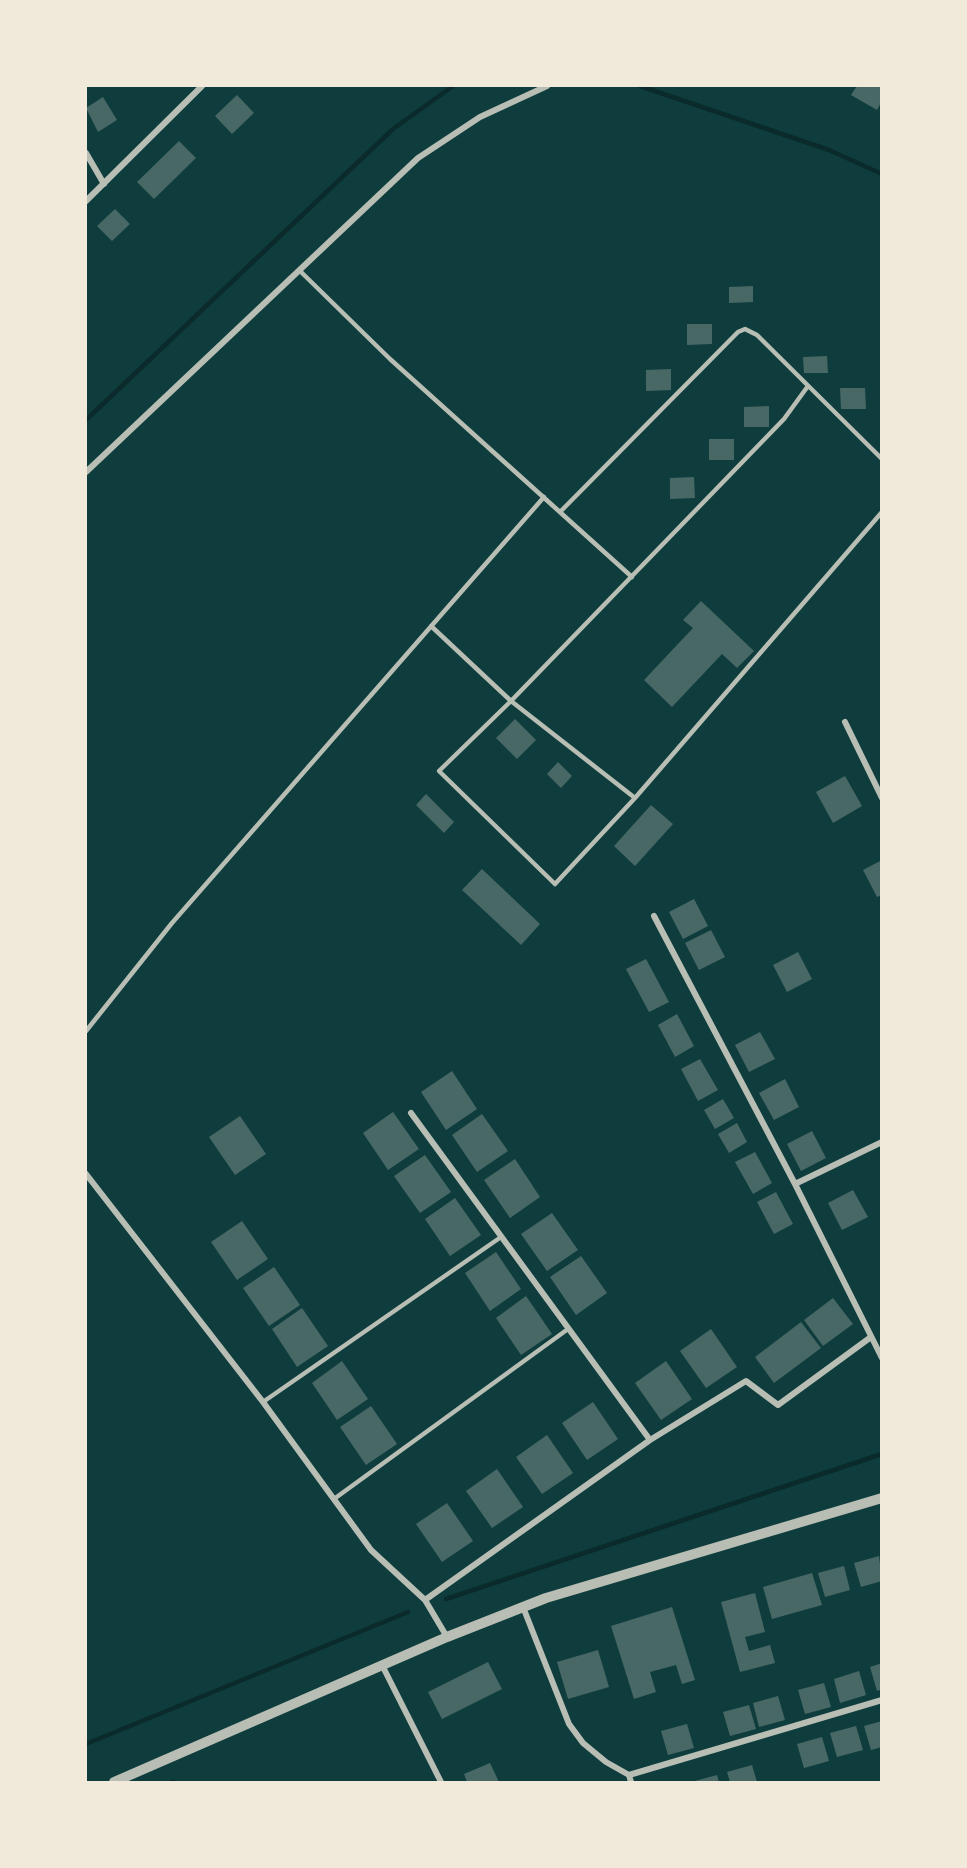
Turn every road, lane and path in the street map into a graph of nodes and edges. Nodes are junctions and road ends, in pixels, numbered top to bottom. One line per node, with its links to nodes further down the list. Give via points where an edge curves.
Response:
1 (202, 86): 4 (street)
2 (547, 86): 6 (street, via 480,117 418,158)
3 (86, 153): 4 (street)
4 (104, 184): 5 (street)
5 (86, 201)
6 (299, 269): 9 (street); 10 (lane, via 390,359)
7 (808, 386): 8 (lane); 11 (lane, via 757,335 745,329 738,332); 13 (lane, via 784,419)
8 (882, 459)
9 (86, 472)
10 (544, 497): 11 (lane); 14 (lane)
11 (560, 512): 13 (lane)
12 (882, 512): 17 (lane)
13 (632, 576): 15 (lane)
14 (430, 626): 15 (lane); 20 (lane, via 180,914)
15 (511, 701): 17 (lane); 17 (lane, via 439,771 555,884)
16 (845, 722): 18 (street)
17 (635, 798)
18 (882, 798)
19 (654, 916): 24 (street)
20 (86, 1031)
21 (411, 1113): 25 (street)
22 (882, 1142): 24 (street)
23 (86, 1174): 29 (street)
24 (795, 1184): 27 (street)
25 (501, 1237): 26 (street); 29 (lane)
26 (568, 1329): 30 (street); 32 (lane)
27 (871, 1337): 28 (street); 30 (street, via 778,1405 746,1381)
28 (882, 1358)
29 (263, 1402): 32 (street)
30 (650, 1440): 33 (street)
31 (882, 1498): 34 (street)
32 (334, 1499): 33 (street, via 371,1550)
33 (425, 1600): 35 (street)
34 (523, 1607): 35 (street); 38 (street, via 570,1724 583,1743)
35 (447, 1637): 36 (street)
36 (383, 1667): 39 (street); 40 (street)
37 (882, 1700): 38 (street)
38 (629, 1775): 41 (street)
39 (114, 1782)
40 (441, 1782)
41 (631, 1782)

